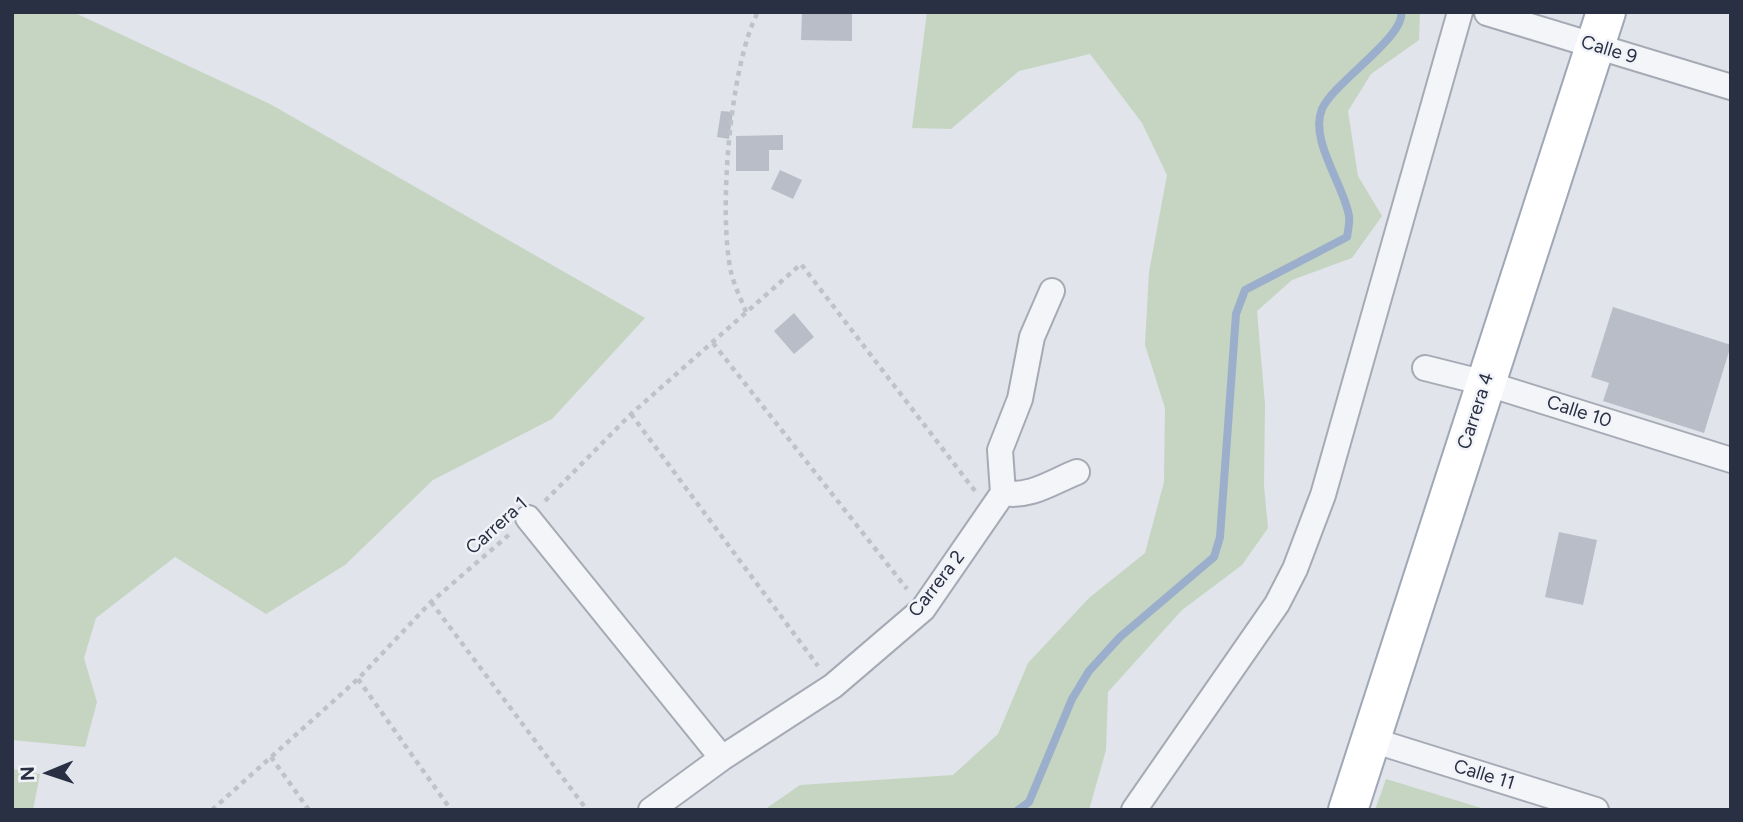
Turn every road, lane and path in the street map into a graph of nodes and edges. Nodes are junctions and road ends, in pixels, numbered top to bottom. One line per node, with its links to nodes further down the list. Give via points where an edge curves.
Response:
1 (758, 12): 7 (path, via 740,70 726,223 731,272)
2 (1460, 12): 28 (street, via 1323,495 1295,569 1257,635)
3 (1487, 13): 4 (street, Calle 9)
4 (1600, 29): 5 (street, Calle 9); 10 (main road, Carrera 4)
5 (1731, 87)
6 (1052, 291): 14 (street, via 1032,337 1020,399 1000,450)
7 (746, 312): 8 (path, Carrera 1); 14 (path, Carrera 1, via 801,264)
8 (713, 343): 11 (path, Carrera 1); 17 (path)
9 (1425, 368): 10 (street, Calle 10)
10 (1485, 383): 12 (street, Calle 10); 20 (main road, Carrera 4)
11 (631, 414): 15 (path, Carrera 1); 19 (path)
12 (1731, 460)
13 (1077, 472): 14 (street)
14 (997, 502): 17 (street, Carrera 2)
15 (528, 519): 16 (path, Carrera 1); 22 (street)
16 (431, 602): 18 (path, Carrera 1); 26 (path)
17 (923, 609): 19 (street, Carrera 2)
18 (358, 679): 21 (path, Carrera 1); 25 (path)
19 (833, 686): 22 (street, Carrera 2)
20 (1372, 740): 29 (main road, Carrera 4); 30 (street, Calle 11)
21 (271, 757): 23 (path, Carrera 1); 24 (path)
22 (722, 758): 27 (street, Carrera 2)
23 (212, 810)
24 (309, 810)
25 (451, 810)
26 (587, 810)
27 (651, 810)
28 (1134, 810)
29 (1348, 810)
30 (1596, 810)

